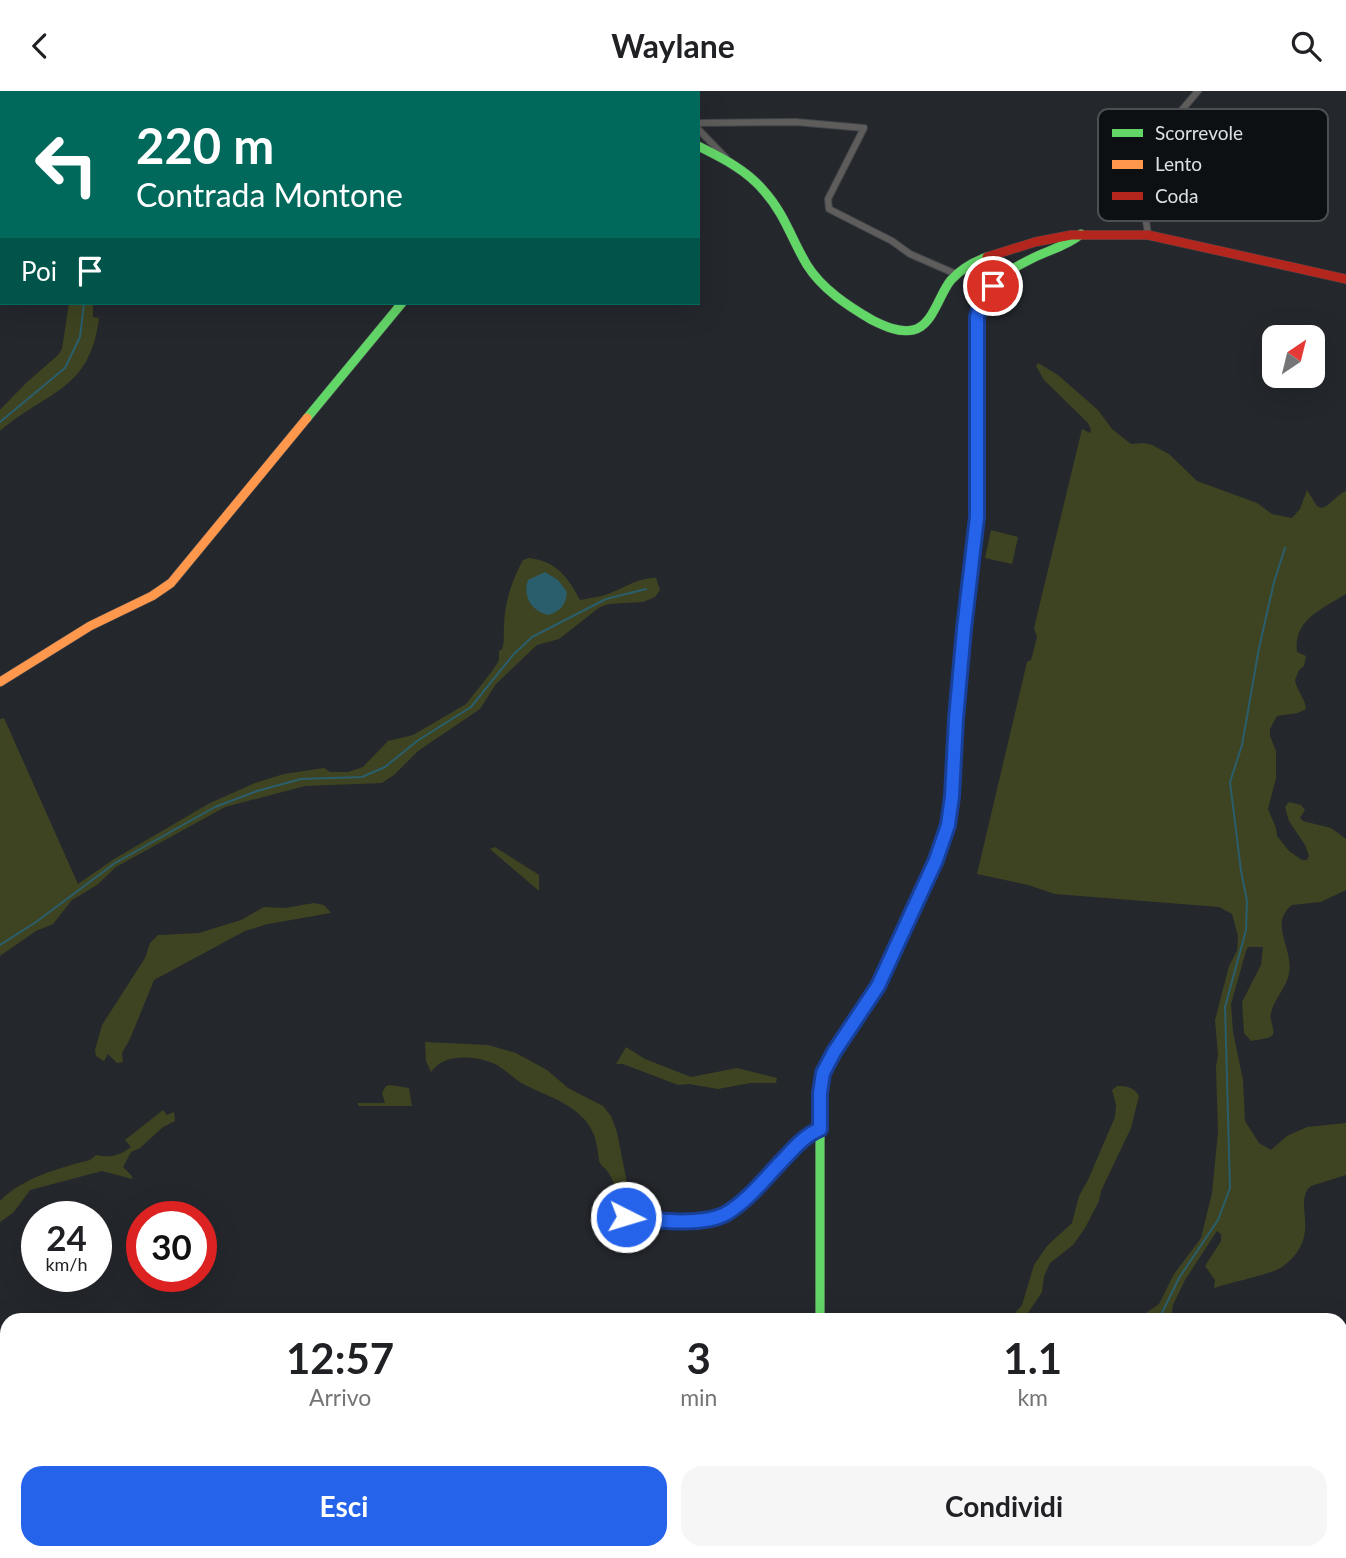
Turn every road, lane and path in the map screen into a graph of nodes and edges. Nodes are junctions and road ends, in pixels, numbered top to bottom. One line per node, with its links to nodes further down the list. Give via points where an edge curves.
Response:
1 (1198, 91): 2 (street)
2 (1183, 109)
3 (700, 123): 10 (street, via 796,121 864,128 828,199 829,208 910,254)
4 (700, 131): 6 (street)
5 (700, 147): 6 (street)
6 (730, 162): 10 (street, via 765,191 813,274 828,291 875,321 913,331 923,324)
7 (1146, 221): 9 (street)
8 (1081, 234): 9 (street); 10 (street, via 1033,240); 14 (street, via 1009,273 983,295 979,305 977,517 948,825 878,986 823,1073)
9 (1148, 235): 11 (street)
10 (957, 274)
11 (1346, 279)
12 (400, 305): 13 (street, via 171,583 81,631)
13 (0, 683)
14 (820, 1129): 15 (street, via 727,1213 684,1220); 16 (street)
15 (608, 1214)
16 (820, 1313)

